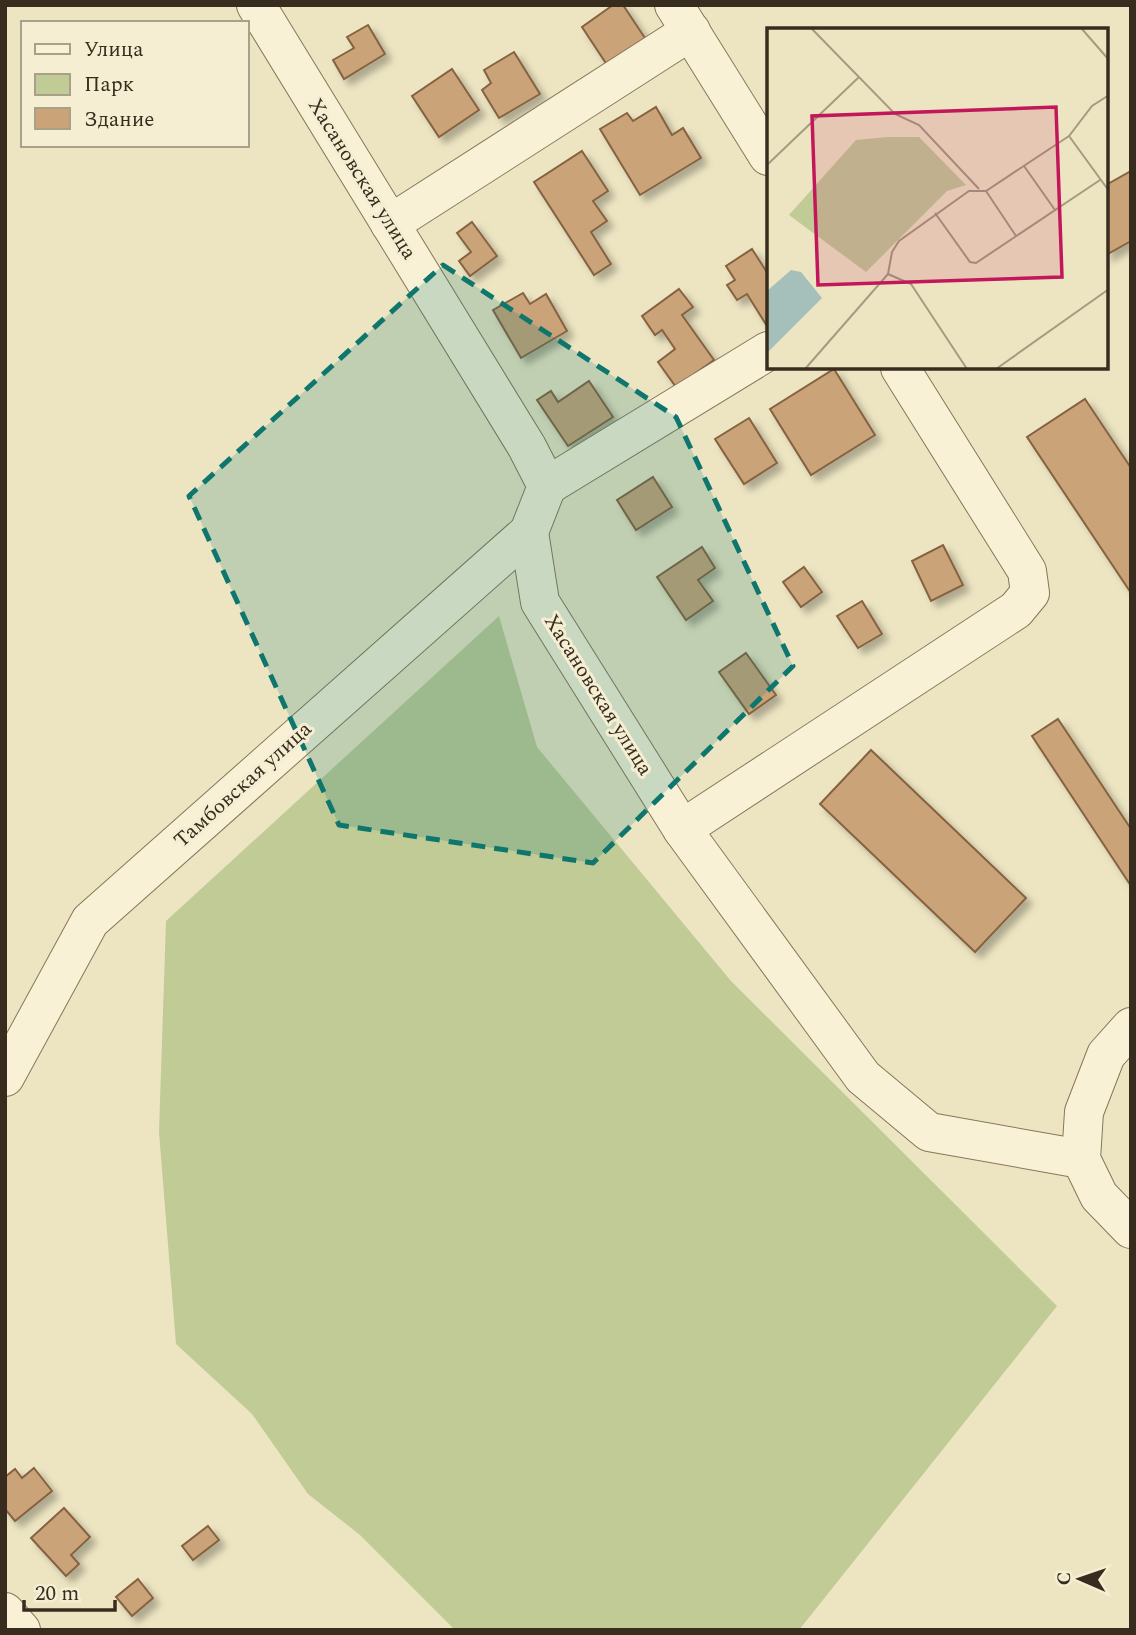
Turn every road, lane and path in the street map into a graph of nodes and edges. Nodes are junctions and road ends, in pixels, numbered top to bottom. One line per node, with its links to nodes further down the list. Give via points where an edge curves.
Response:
1 (256, 5): 4 (street, Хасановская улица)
2 (683, 18): 3 (street); 4 (street)
3 (767, 154)
4 (390, 224): 7 (street, Хасановская улица)
5 (767, 352): 7 (street)
6 (901, 369): 9 (street, via 1027,571 1030,593 1016,610)
7 (547, 486): 8 (street)
8 (529, 532): 9 (street, Хасановская улица, via 540,602); 11 (street, Тамбовская улица, via 90,921)
9 (682, 829): 12 (street, Хасановская улица, via 863,1077 929,1132)
10 (1131, 1027): 12 (street, via 1106,1055 1084,1112)
11 (5, 1077)
12 (1081, 1159): 13 (street, via 1099,1196)
13 (1131, 1229)
14 (5, 1612): 15 (street)
15 (21, 1630)

